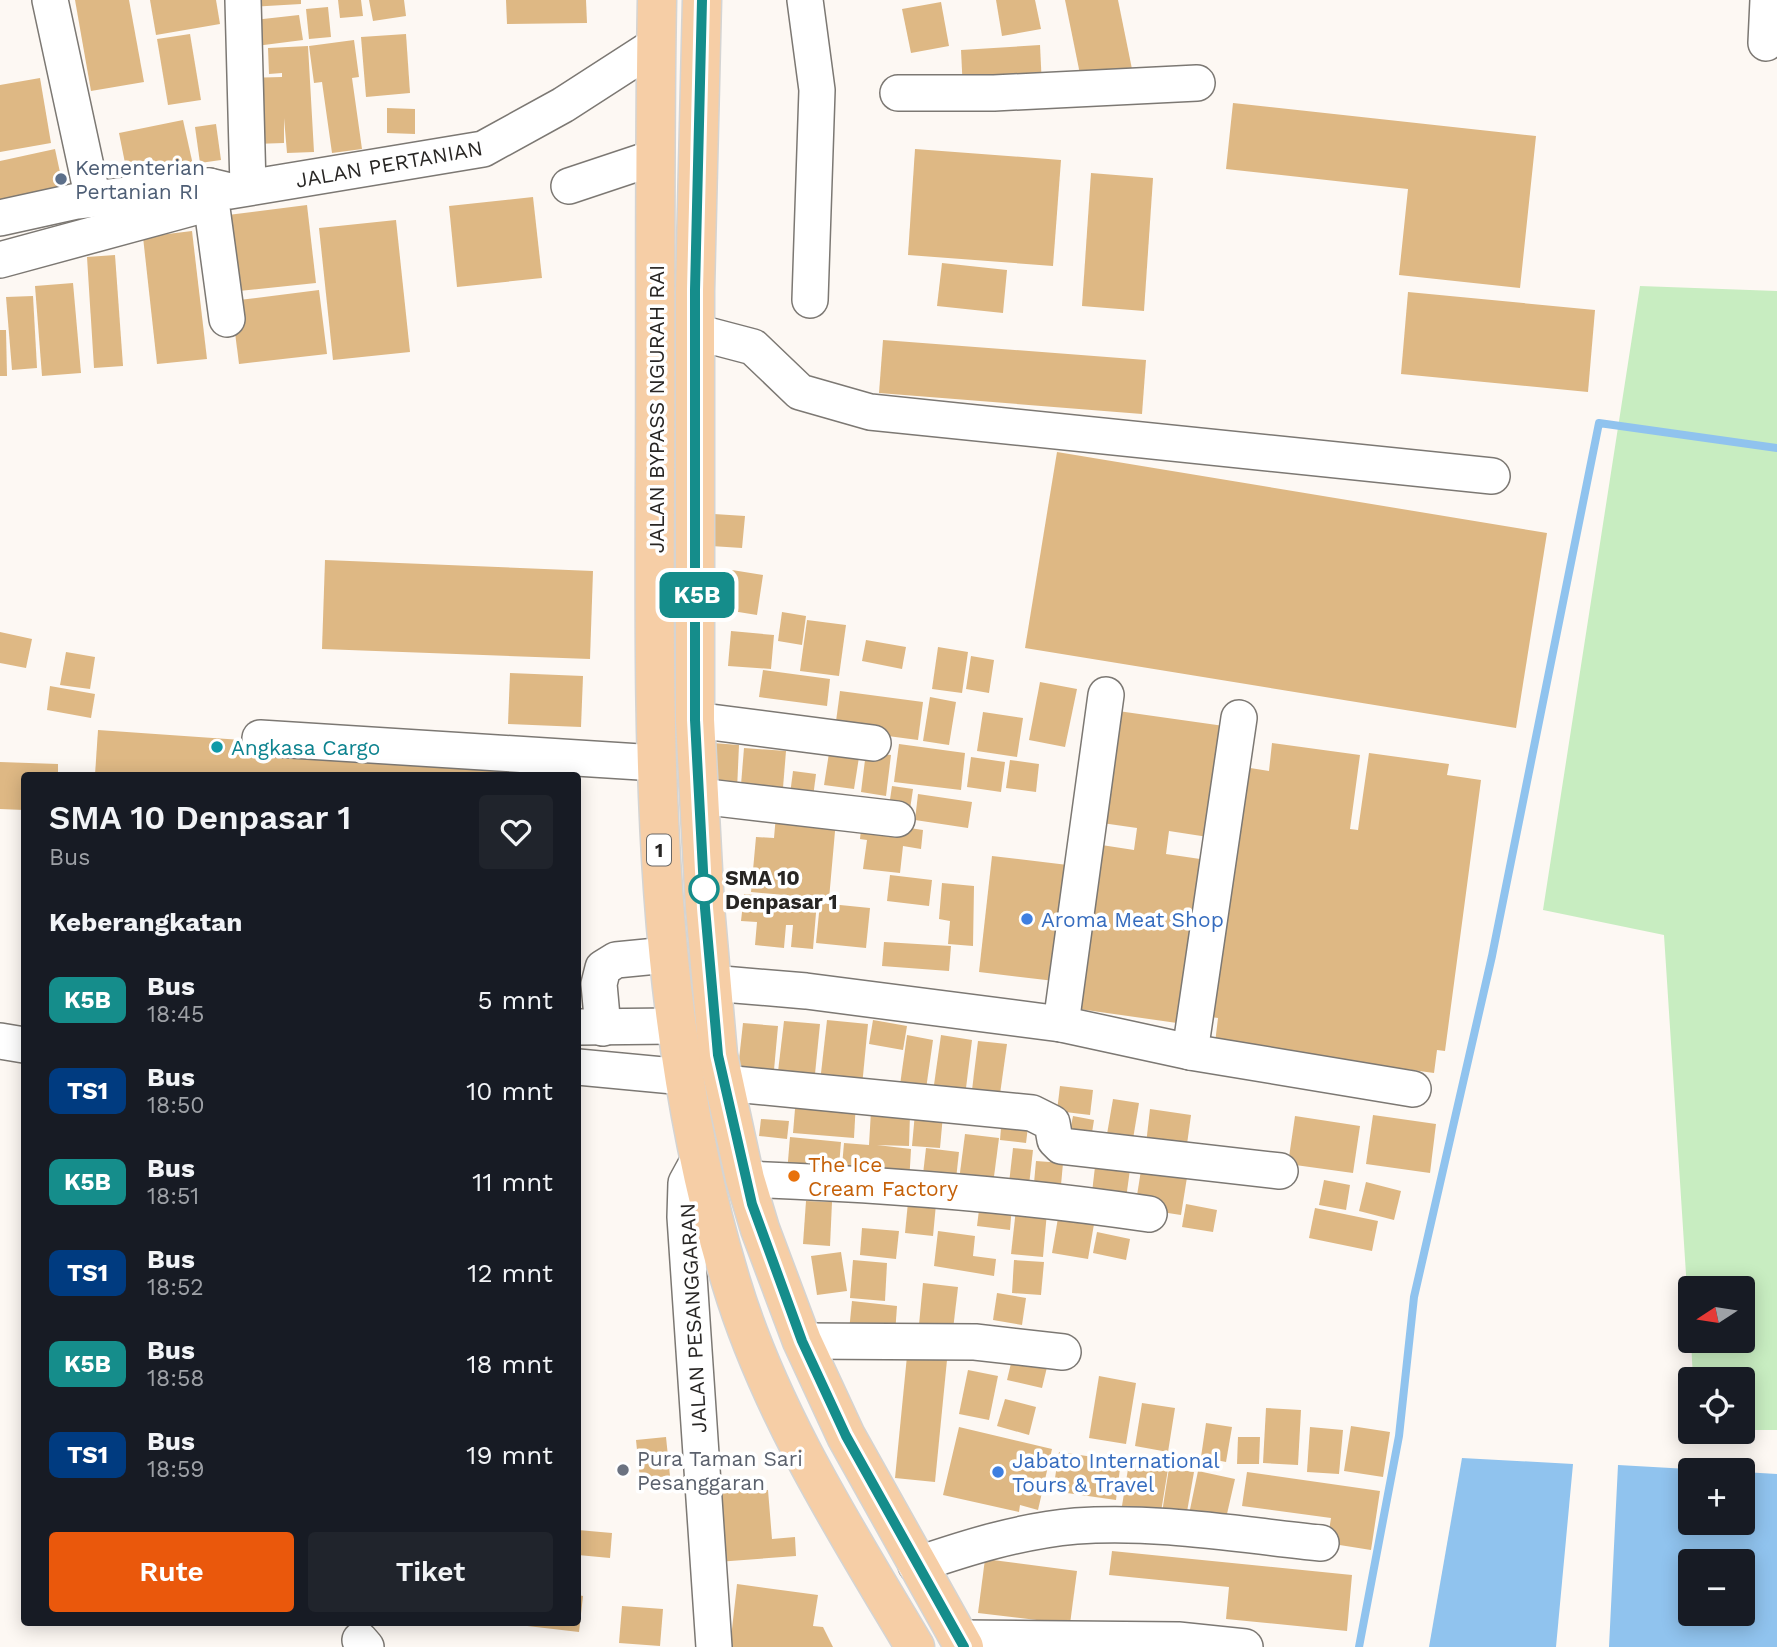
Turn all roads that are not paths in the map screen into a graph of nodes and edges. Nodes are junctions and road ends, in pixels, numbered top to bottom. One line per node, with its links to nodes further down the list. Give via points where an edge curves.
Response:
1 (50, 0): 14 (street)
2 (243, 0): 13 (street)
3 (657, 0): 8 (highway, JALAN BYPASS NGURAH RAI / 1)
4 (702, 0): 19 (highway, JALAN BYPASS NGURAH RAI / 1)
5 (805, 0): 17 (street, via 817,90)
6 (1768, 0): 7 (street)
7 (1766, 43)
8 (656, 45): 11 (highway, JALAN BYPASS NGURAH RAI / 1); 13 (street, JALAN PERTANIAN, via 563,105 483,149)
9 (1197, 83): 10 (street)
10 (898, 93)
11 (656, 157): 12 (street); 26 (highway, JALAN BYPASS NGURAH RAI / 1)
12 (569, 186)
13 (224, 192): 14 (street, JALAN PERTANIAN); 16 (street); 18 (street)
14 (93, 199): 15 (street, JALAN PERTANIAN)
15 (0, 218)
16 (0, 260)
17 (810, 300)
18 (227, 319)
19 (696, 332): 20 (street, via 753,347 800,392 870,412); 23 (highway, JALAN BYPASS NGURAH RAI / 1)
20 (1492, 476)
21 (1106, 695): 31 (street)
22 (1239, 718): 36 (street)
23 (695, 720): 25 (street); 27 (highway, JALAN BYPASS NGURAH RAI / 1)
24 (260, 738): 26 (street)
25 (873, 743)
26 (656, 762): 29 (highway, JALAN BYPASS NGURAH RAI / 1)
27 (699, 796): 28 (street); 30 (highway, JALAN BYPASS NGURAH RAI / 1)
28 (897, 819)
29 (667, 954): 32 (highway, JALAN BYPASS NGURAH RAI / 1); 33 (street, via 616,960 603,968)
30 (711, 983): 31 (street); 39 (highway, JALAN BYPASS NGURAH RAI / 1)
31 (1061, 1024): 36 (street)
32 (674, 1026): 33 (street); 38 (highway, JALAN BYPASS NGURAH RAI / 1)
33 (590, 1028)
34 (0, 1041): 35 (street)
35 (21, 1044)
36 (1189, 1052): 40 (street)
37 (581, 1068): 38 (street)
38 (684, 1076): 41 (highway, JALAN BYPASS NGURAH RAI / 1)
39 (724, 1083): 42 (street, via 1032,1113 1052,1123 1061,1146); 43 (highway, JALAN BYPASS NGURAH RAI / 1)
40 (1413, 1089)
41 (698, 1161): 50 (street, JALAN PESANGGARAN, via 686,1183 685,1217); 51 (highway, JALAN BYPASS NGURAH RAI / 1, via 732,1286 775,1396)
42 (1280, 1171)
43 (745, 1179): 44 (street, via 1031,1198); 45 (highway, JALAN BYPASS NGURAH RAI / 1)
44 (1149, 1214)
45 (802, 1341): 46 (street, via 975,1342); 48 (highway, JALAN BYPASS NGURAH RAI / 1, via 846,1436)
46 (1063, 1352)
47 (1321, 1543): 48 (street, via 1135,1525 1077,1526 989,1540)
48 (916, 1565): 49 (highway, JALAN BYPASS NGURAH RAI / 1)
49 (961, 1643): 52 (street, via 1138,1639)
50 (715, 1647)
51 (915, 1647)
52 (1245, 1647)

